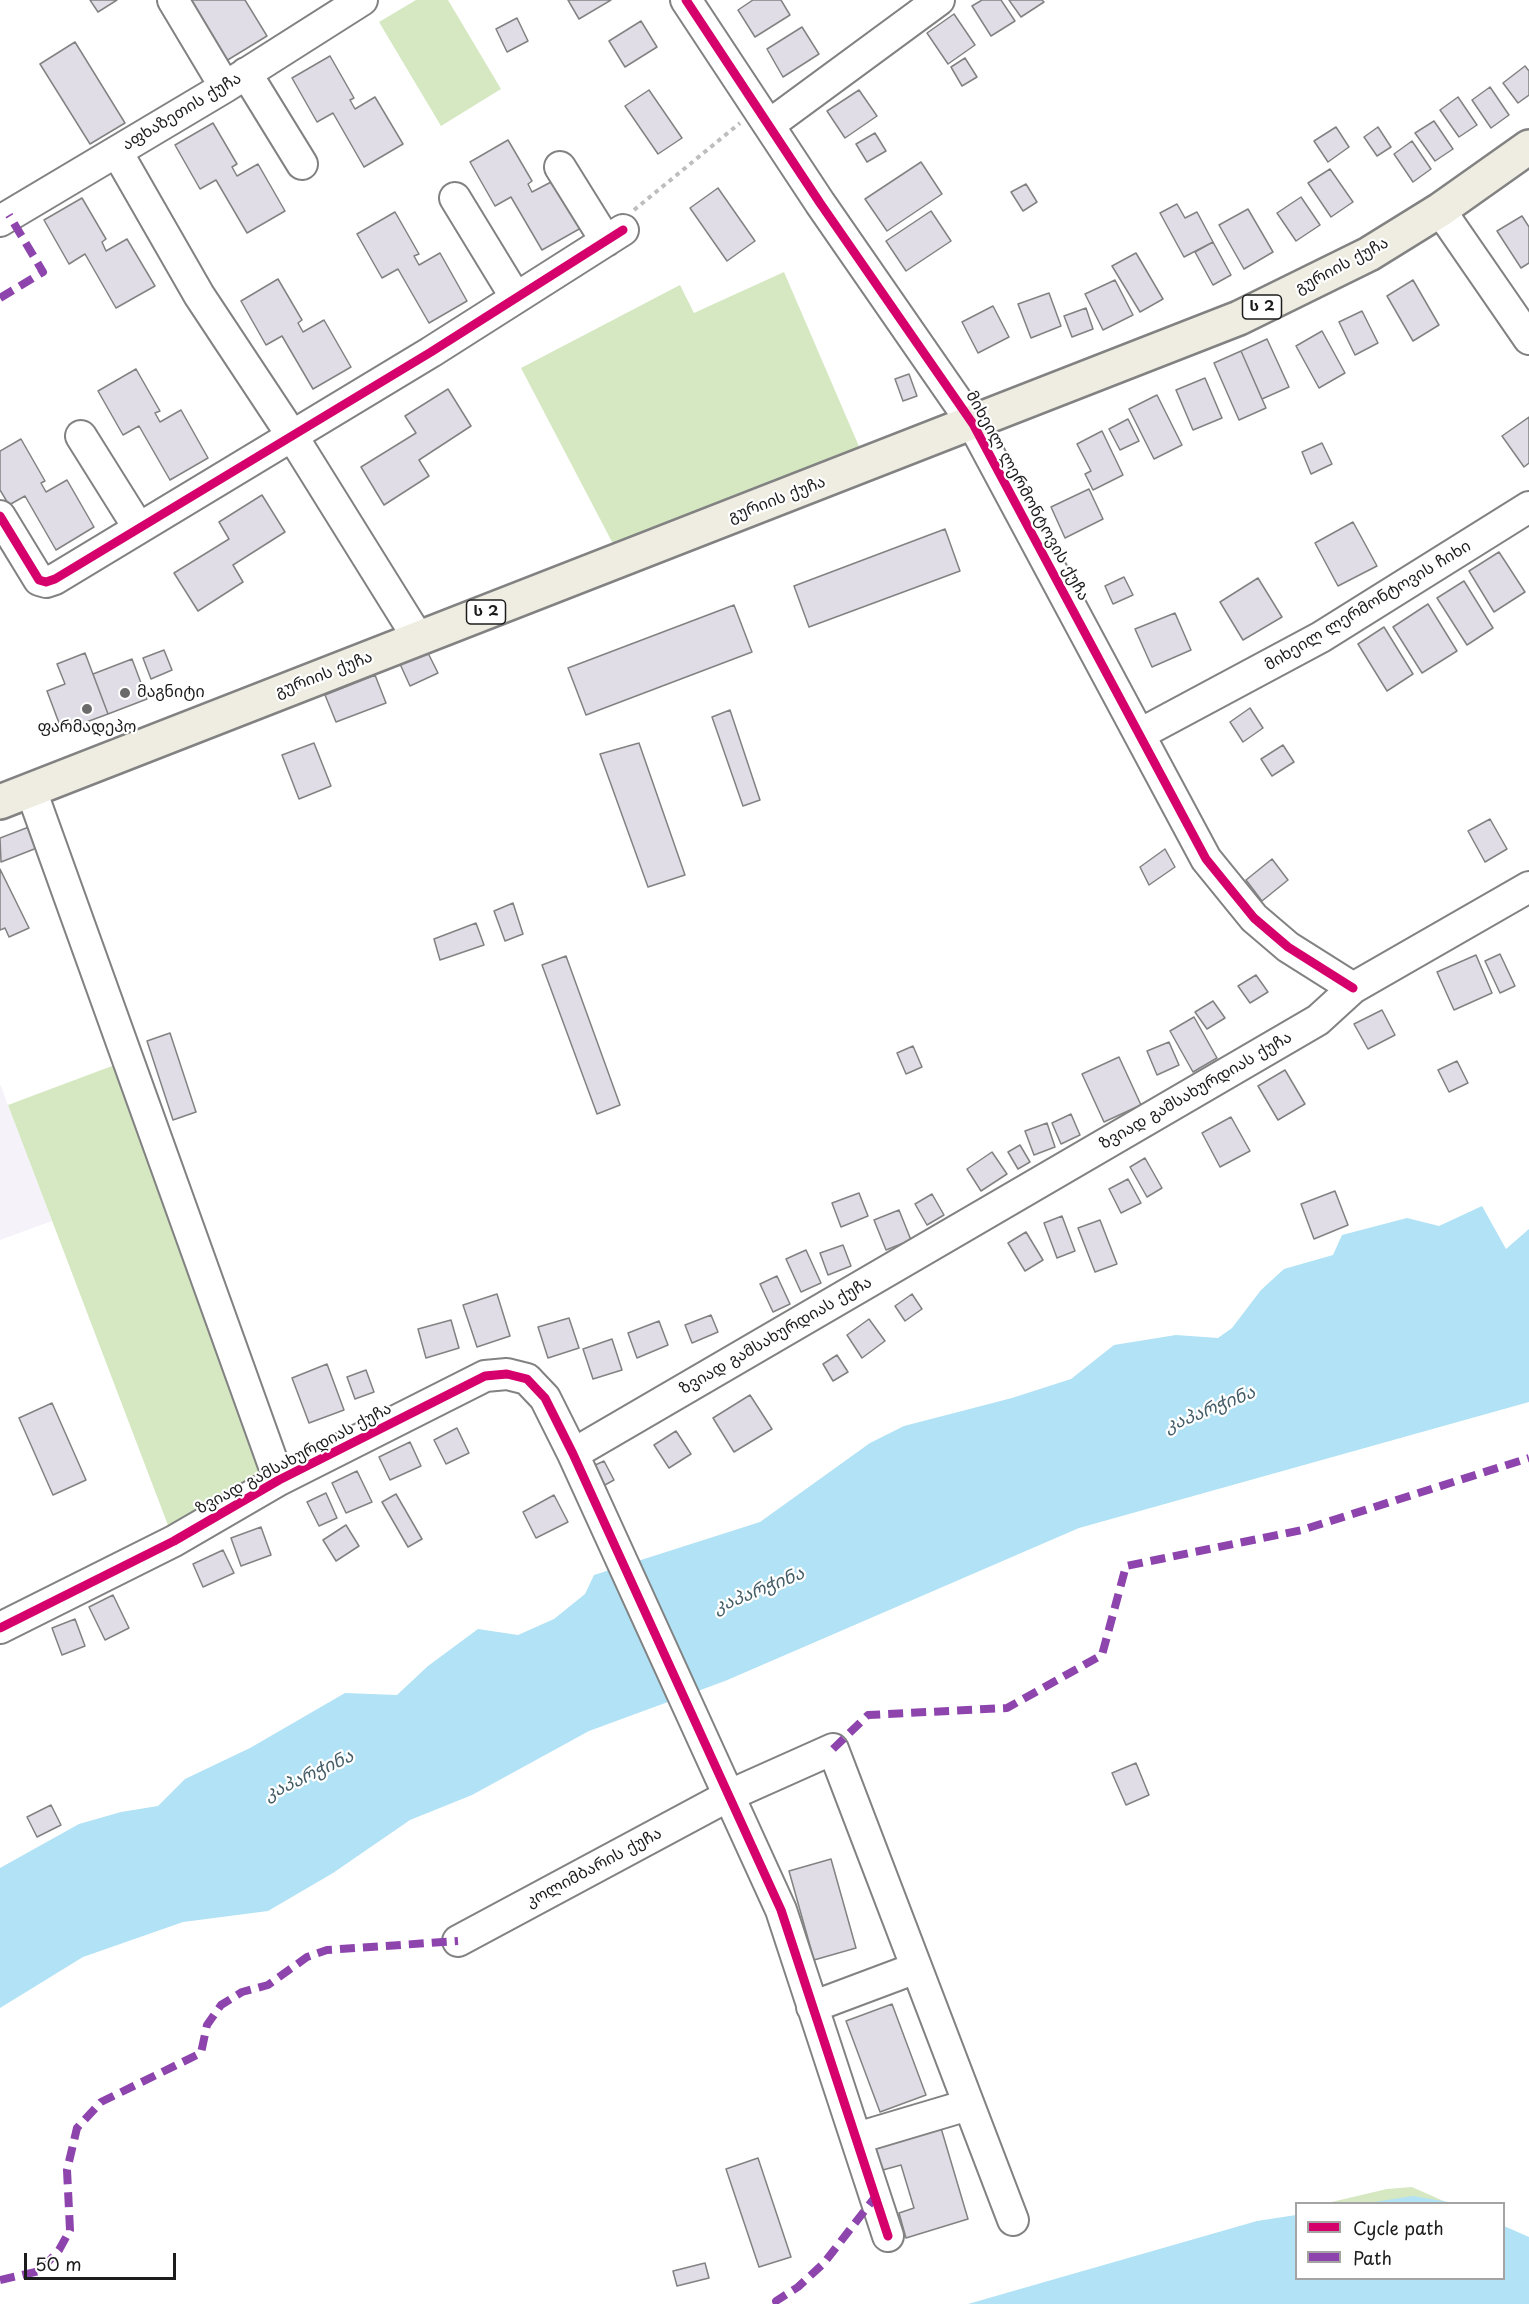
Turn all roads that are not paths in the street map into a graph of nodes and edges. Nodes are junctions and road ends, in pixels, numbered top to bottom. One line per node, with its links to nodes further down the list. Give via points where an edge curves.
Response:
1 (173, 0): 5 (street)
2 (362, 0): 5 (street, აფხაზეთის ქუჩა)
3 (686, 0): 6 (street, მიხეილ ლერმონტოვის ქუჩა)
4 (939, 0): 6 (street)
5 (235, 80): 8 (street, აფხაზეთის ქუჩა); 9 (street)
6 (763, 117): 16 (street, მიხეილ ლერმონტოვის ქუჩა)
7 (1529, 147): 12 (highway, გურიის ქუჩა / ს 2)
8 (117, 152): 13 (street, აფხაზეთის ქუჩა); 17 (street, via 199,295)
9 (302, 164)
10 (560, 167): 14 (street, via 614,236)
11 (455, 198): 14 (street)
12 (1440, 210): 15 (street); 16 (highway, გურიის ქუჩა / ს 2, via 1369,254 1239,318)
13 (0, 221)
14 (516, 298): 17 (street)
15 (1529, 339)
16 (973, 424): 22 (highway, გურიის ქუჩა / ს 2); 23 (street, მიხეილ ლერმონტოვის ქუჩა)
17 (291, 434): 21 (street); 22 (street)
18 (81, 436): 21 (street)
19 (1529, 507): 23 (street, მიხეილ ლერმონტოვის ჩიხი, via 1321,638)
20 (0, 516): 21 (street, via 39,580 46,582)
21 (138, 527)
22 (418, 638): 24 (highway, გურიის ქუჩა / ს 2)
23 (1140, 734): 27 (street, მიხეილ ლერმონტოვის ქუჩა, via 1206,859 1254,918 1288,946)
24 (31, 790): 25 (highway, გურიის ქუჩა / ს 2); 29 (street)
25 (0, 802)
26 (1529, 886): 27 (street, ზვიად გამსახურდიას ქუჩა)
27 (1353, 988): 28 (street, ზვიად გამსახურდიას ქუჩა, via 1318,1020)
28 (573, 1454): 29 (street, ზვიად გამსახურდიას ქუჩა, via 545,1398 527,1379 507,1374 485,1376); 31 (street)
29 (279, 1480): 30 (street, ზვიად გამსახურდიას ქუჩა, via 174,1541)
30 (0, 1628)
31 (730, 1795): 32 (street, კოლიმბარის ქუჩა); 33 (street, კოლიმბარის ქუჩა, via 833,1749); 34 (street, via 781,1910)
32 (458, 1941)
33 (916, 1968): 34 (street); 35 (street)
34 (812, 2007): 36 (street)
35 (968, 2105): 36 (street); 37 (street)
36 (857, 2138): 38 (street)
37 (1013, 2220)
38 (888, 2236)

